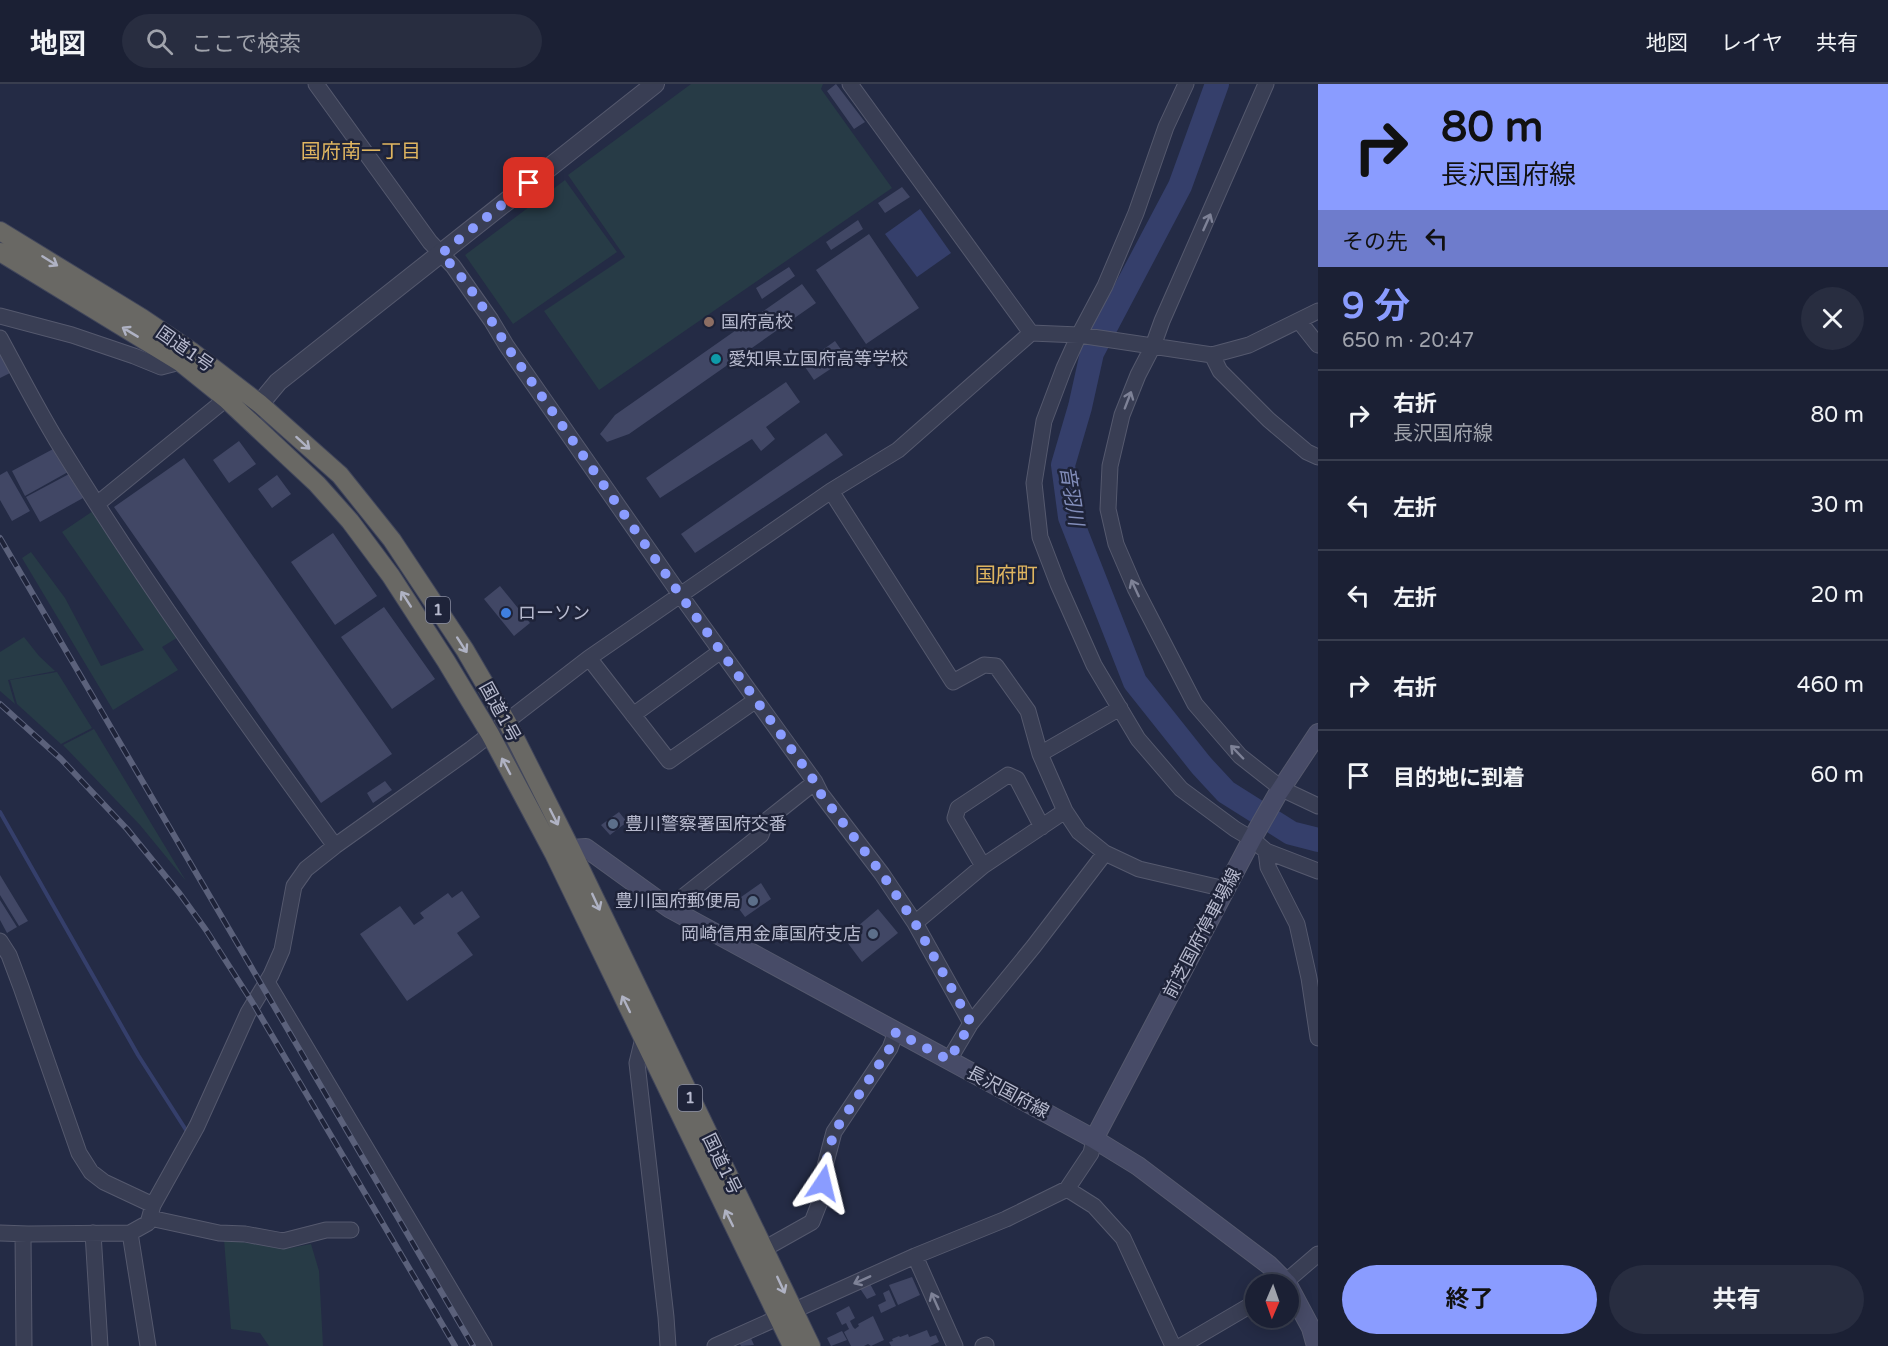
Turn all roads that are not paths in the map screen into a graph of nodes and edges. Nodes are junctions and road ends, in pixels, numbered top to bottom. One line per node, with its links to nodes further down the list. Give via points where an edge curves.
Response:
1 (316, 84): 8 (street)
2 (655, 84): 8 (street)
3 (850, 84): 12 (street)
4 (1186, 84): 13 (street)
5 (1266, 84): 15 (street, one-way to 5)
6 (0, 231): 20 (highway, 国道1号 / 1, one-way to 20, via 171,338)
7 (0, 252): 18 (highway, 国道1号 / 1, one-way to 7)
8 (441, 254): 20 (street, via 278,382); 25 (street, via 491,320)
9 (1318, 311): 11 (street)
10 (0, 316): 18 (street, via 72,335 161,367)
11 (1299, 321): 16 (street); 17 (street, via 1249,345)
12 (1031, 333): 13 (street); 23 (street, via 897,450)
13 (1083, 335): 15 (street); 29 (street, via 1064,368 1044,422 1034,483 1041,537 1058,585 1094,665)
14 (0, 338): 24 (street, via 56,440)
15 (1149, 345): 17 (street); 36 (street, one-way to 15, via 1240,756 1195,704 1116,544 1108,509 1110,466 1122,416)
16 (1318, 345)
17 (1212, 355): 22 (street, via 1220,371 1269,420 1306,452)
18 (180, 362): 19 (highway, 国道1号 / 1)
19 (226, 399): 21 (highway, 国道1号 / 1); 24 (street)
20 (260, 404): 21 (street); 31 (highway, 国道1号 / 1, one-way to 31, via 340,475 393,540)
21 (248, 418): 33 (highway, 国道1号 / 1, one-way to 21, via 391,576 350,521)
22 (1318, 457)
23 (831, 491): 25 (street); 34 (street, via 953,682 984,665 996,666 1028,711)
24 (97, 504): 41 (street)
25 (681, 596): 26 (street); 27 (street)
26 (721, 651): 28 (street); 30 (street)
27 (589, 658): 30 (street); 31 (street)
28 (756, 700): 30 (street, via 669,761); 35 (street)
29 (1119, 708): 34 (street); 40 (street, via 1138,739 1181,789)
30 (633, 715)
31 (507, 722): 33 (street); 43 (highway, 国道1号 / 1, one-way to 43)
32 (1318, 733): 36 (main road, 前芝国府停車場線)
33 (490, 734): 41 (street); 43 (highway, 国道1号 / 1, one-way to 33)
34 (1040, 754): 38 (street)
35 (815, 782): 48 (street, via 766,821 761,835); 49 (street)
36 (1280, 792): 37 (street); 40 (main road, 前芝国府停車場線)
37 (1318, 806)
38 (1065, 811): 39 (street); 44 (street, via 1079,832)
39 (1042, 827): 45 (street); 45 (street, via 1017,779 1008,775 958,808 955,818)
40 (1252, 839): 42 (street); 47 (main road, 前芝国府停車場線)
41 (335, 846): 51 (street, via 306,869 294,886 282,950)
42 (1266, 851): 46 (street); 55 (street, via 1268,867 1297,924)
43 (562, 852): 48 (main road, 長沢国府線, via 586,848); 54 (highway, 国道1号 / 1, one-way to 43); 65 (highway, 国道1号 / 1, one-way to 65)
44 (1105, 853): 47 (street, via 1139,869); 52 (street)
45 (983, 866): 49 (street)
46 (1318, 871)
47 (1225, 889): 57 (main road, 前芝国府停車場線)
48 (669, 908): 53 (main road, 長沢国府線)
49 (915, 923): 52 (street)
50 (0, 941): 59 (street, via 21,987 79,1153 91,1172)
51 (267, 982): 59 (street); 76 (street)
52 (971, 1023): 56 (street)
53 (896, 1032): 56 (main road, 長沢国府線); 65 (street, via 890,1048 834,1132 821,1199 812,1222)
54 (643, 1038): 72 (highway, 国道1号 / 1, one-way to 54, via 708,1174); 77 (street, via 637,1063)
55 (1318, 1038)
56 (949, 1060): 57 (main road, 長沢国府線)
57 (1094, 1138): 58 (street, via 1091,1153); 68 (main road, 長沢国府線, via 1138,1166)
58 (1066, 1189): 67 (street, via 1006,1219); 82 (street, via 1094,1206 1123,1238)
59 (151, 1212): 60 (street, via 219,1233 283,1241 326,1230); 63 (street, via 148,1223)
60 (351, 1230)
61 (0, 1233): 64 (street)
62 (93, 1233): 63 (street); 64 (street); 74 (street)
63 (130, 1233): 75 (street)
64 (23, 1234): 73 (street)
65 (764, 1249): 72 (highway, 国道1号 / 1, one-way to 72)
66 (1318, 1254): 69 (street)
67 (915, 1256): 72 (street, one-way to 72); 81 (street, one-way to 67)
68 (1277, 1274)
69 (1297, 1274)
70 (1299, 1307): 84 (main road, 長沢国府線)
71 (1245, 1308): 83 (street)
72 (786, 1314): 78 (street); 79 (highway, 国道1号 / 1); 80 (highway, 国道1号 / 1)
73 (24, 1346)
74 (100, 1346)
75 (148, 1346)
76 (484, 1346)
77 (668, 1346)
78 (715, 1346)
79 (792, 1346)
80 (811, 1346)
81 (955, 1346)
82 (1173, 1346)
83 (1180, 1346)
84 (1316, 1346)

